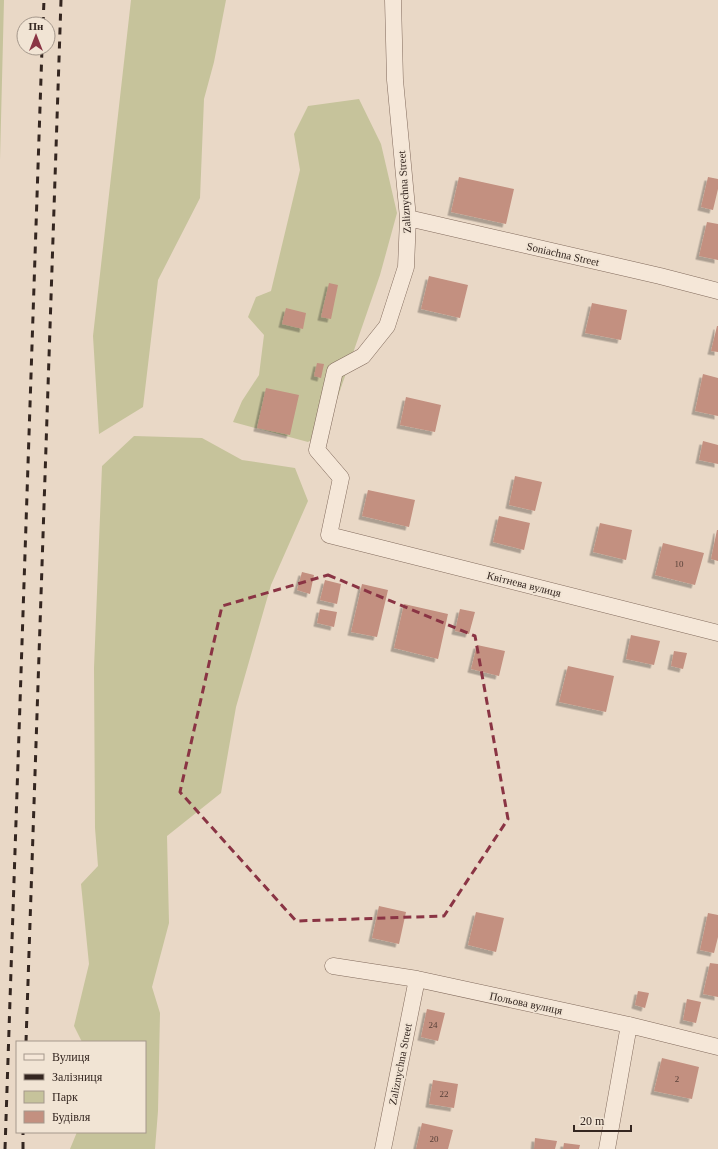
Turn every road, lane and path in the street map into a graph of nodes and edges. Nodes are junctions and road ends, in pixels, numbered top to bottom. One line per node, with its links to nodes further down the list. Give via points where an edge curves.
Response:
1 (393, 0): 2 (street, Zaliznychna Street, via 395,80)
2 (408, 218): 3 (street, Soniachna Street); 4 (street, Zaliznychna Street, via 406,267 387,326 363,356 335,370 317,450 341,478)
3 (718, 291)
4 (329, 535): 5 (street, Квітнева вулиця)
5 (718, 633)
6 (333, 966): 7 (street, Польова вулиця)
7 (417, 979): 8 (street, Польова вулиця); 10 (street, Zaliznychna Street)
8 (629, 1025): 9 (street, Польова вулиця); 11 (street)
9 (718, 1048)
10 (383, 1149)
11 (607, 1149)

